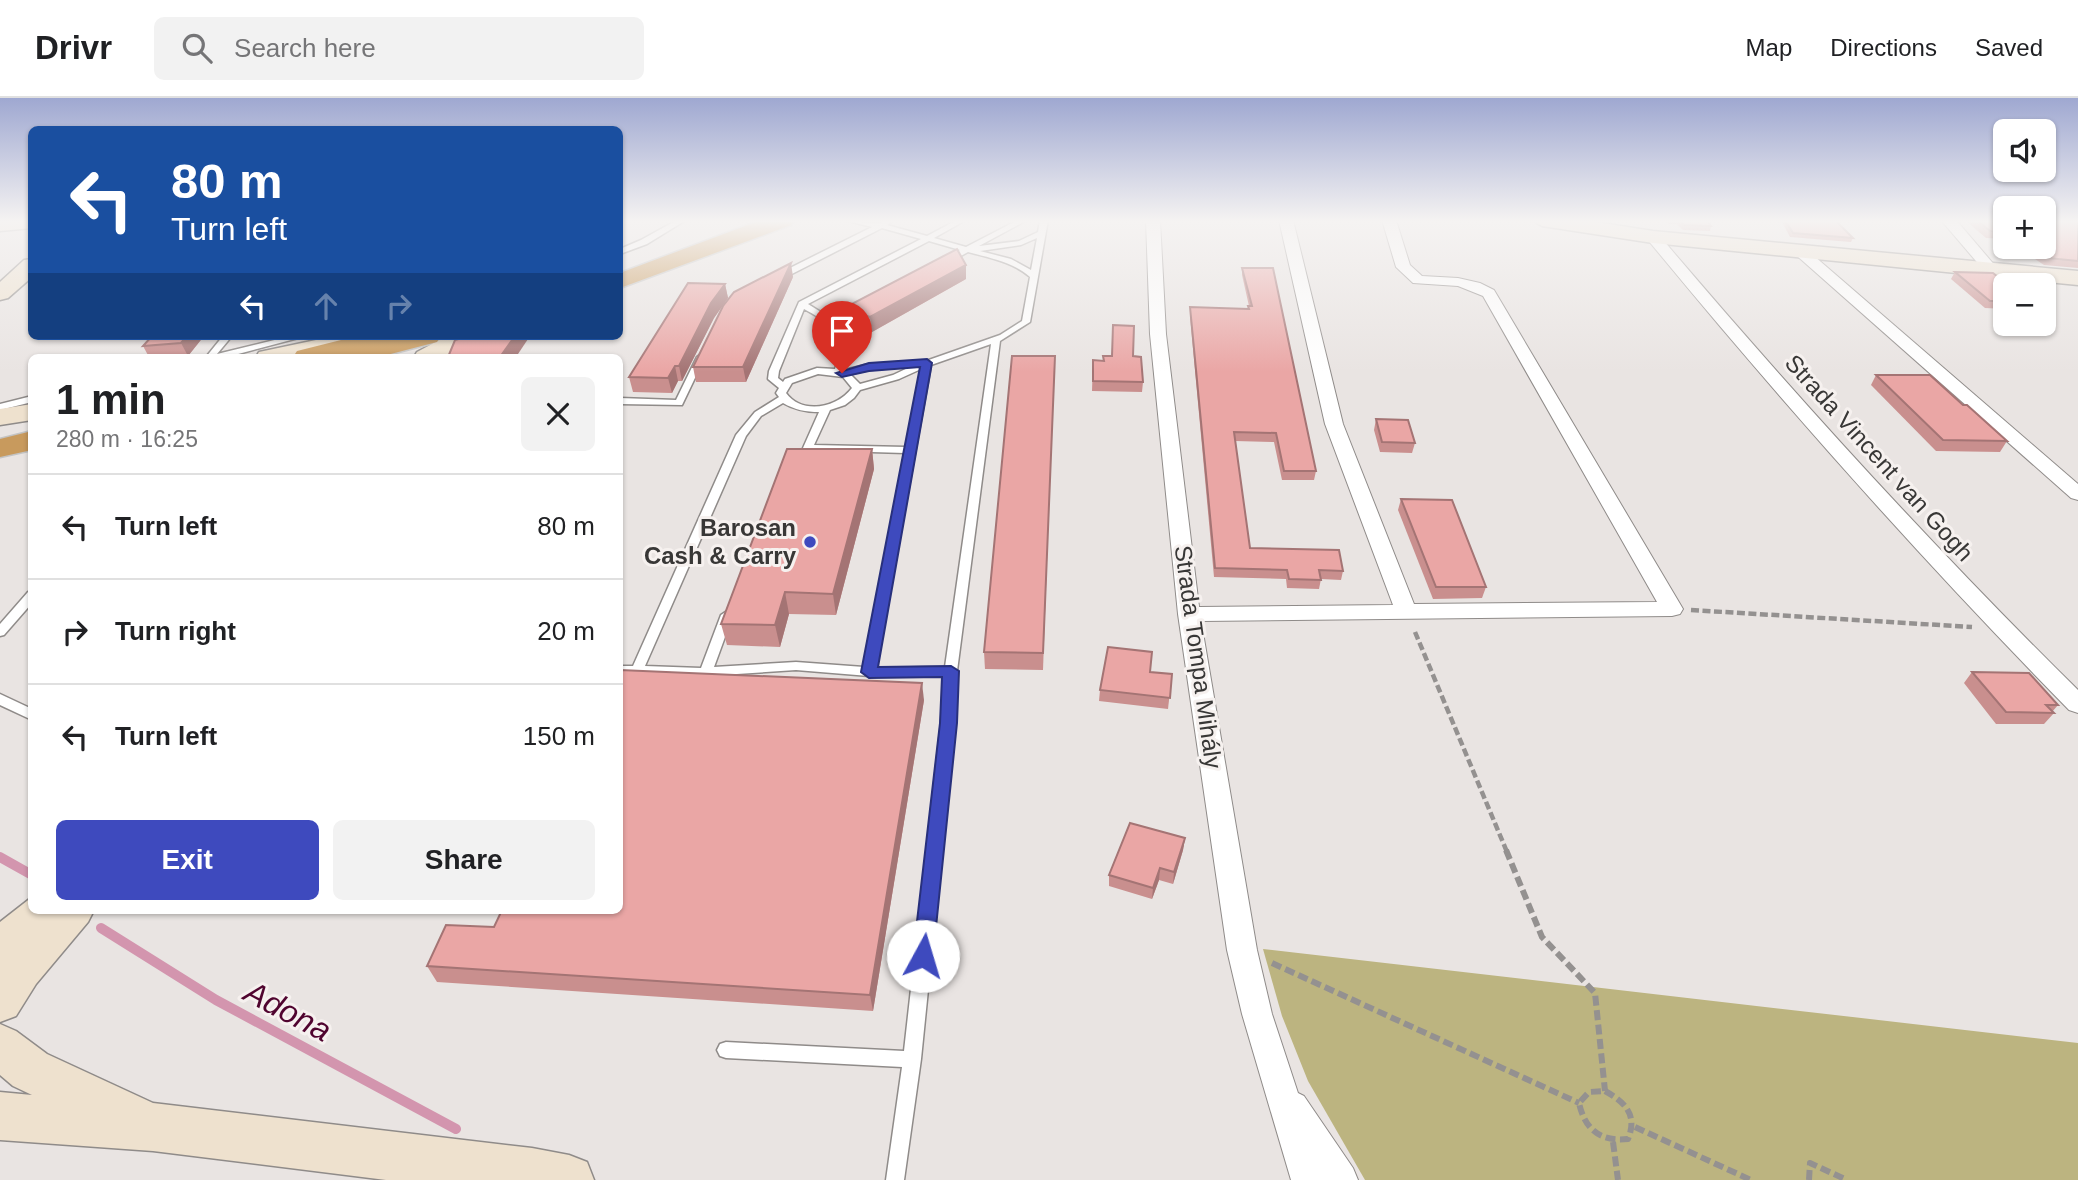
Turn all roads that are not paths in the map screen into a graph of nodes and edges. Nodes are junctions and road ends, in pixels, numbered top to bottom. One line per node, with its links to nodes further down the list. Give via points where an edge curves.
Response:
1 (26, 270): 18 (street)
2 (642, 270): 14 (highway)
3 (790, 270): 17 (lane)
4 (864, 270): 20 (lane)
5 (1027, 270): 15 (lane)
6 (1035, 270): 15 (lane)
7 (1155, 270): 55 (street, Strada Tompa Mihály)
8 (1298, 270): 54 (street, via 1334,424)
9 (1407, 270): 54 (street, via 1418,280 1458,282 1489,293 1672,609)
10 (1681, 270): 63 (street, Strada Vincent van Gogh, via 1855,471)
11 (1822, 270): 51 (street)
12 (1987, 270): 13 (street)
13 (1992, 271): 16 (street)
14 (624, 277)
15 (1034, 277): 28 (lane, via 1026,322)
16 (2078, 278)
17 (773, 280)
18 (0, 293)
19 (868, 302): 21 (lane)
20 (802, 304): 21 (lane); 39 (lane, via 774,371 773,379)
21 (832, 322): 37 (lane, via 846,342)
22 (225, 340): 30 (lane)
23 (286, 340): 31 (lane)
24 (351, 340): 32 (street)
25 (374, 340): 33 (highway)
26 (412, 340): 34 (highway)
27 (459, 340): 35 (street)
28 (996, 340): 36 (lane); 59 (lane)
29 (708, 343): 41 (lane, via 679,403)
30 (213, 354)
31 (228, 354)
32 (283, 354)
33 (319, 354)
34 (358, 354)
35 (431, 354)
36 (927, 363): 37 (lane); 38 (lane); 50 (lane)
37 (840, 373): 38 (lane); 39 (lane, via 796,376)
38 (857, 388): 43 (lane, via 847,400)
39 (783, 393): 43 (lane, via 800,408); 58 (lane, via 741,435)
40 (28, 401): 42 (lane)
41 (623, 401)
42 (0, 407)
43 (826, 408): 50 (lane, via 804,452)
44 (28, 413): 45 (street)
45 (0, 417)
46 (28, 428): 47 (highway)
47 (0, 435)
48 (28, 441): 49 (highway)
49 (0, 448)
50 (909, 450): 61 (lane)
51 (2078, 495)
52 (28, 600): 56 (lane)
53 (730, 608): 60 (lane)
54 (1406, 611): 55 (street)
55 (1189, 614): 72 (street, Strada Tompa Mihály, via 1242,950)
56 (0, 632)
57 (623, 670): 58 (lane)
58 (637, 670): 60 (lane)
59 (951, 671): 61 (lane); 71 (lane)
60 (706, 672): 61 (lane, via 796,667)
61 (869, 672)
62 (0, 699): 64 (lane)
63 (2078, 704)
64 (28, 713)
65 (39, 914): 67 (street)
66 (70, 914): 68 (street)
67 (0, 948)
68 (0, 1002)
69 (0, 1046): 74 (street, via 30,1070)
70 (726, 1050): 71 (lane)
71 (912, 1059): 76 (lane)
72 (1279, 1087): 77 (street, Strada Tompa Mihály); 78 (street, Strada Tompa Mihály)
73 (0, 1116): 74 (street)
74 (153, 1127): 75 (street)
75 (544, 1178)
76 (895, 1180)
77 (1308, 1180)
78 (1341, 1180)

